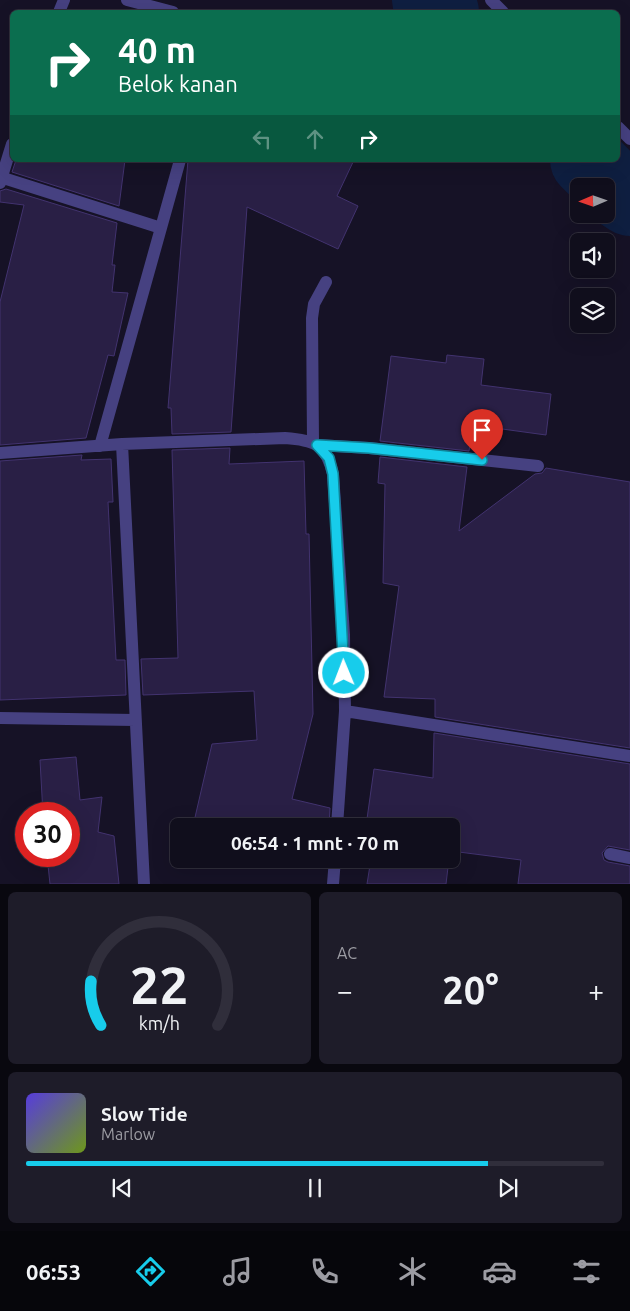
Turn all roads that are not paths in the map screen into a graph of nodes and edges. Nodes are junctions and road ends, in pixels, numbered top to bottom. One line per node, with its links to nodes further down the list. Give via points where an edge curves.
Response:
1 (127, 0): 3 (street)
2 (491, 0): 4 (street)
3 (165, 10)
4 (501, 10)
5 (620, 129): 6 (street)
6 (630, 139)
7 (10, 150): 9 (street)
8 (179, 162): 10 (street)
9 (0, 179): 10 (street)
10 (161, 228): 14 (street)
11 (326, 282): 13 (street, via 314,304 312,318)
12 (122, 444): 13 (street, via 286,438); 14 (street); 19 (street)
13 (315, 444): 16 (street); 17 (street, via 329,458 333,474)
14 (100, 446): 15 (street)
15 (0, 453)
16 (538, 466)
17 (345, 711): 20 (street); 21 (street)
18 (0, 718): 19 (street)
19 (135, 720): 25 (street)
20 (630, 756)
21 (338, 818)
22 (610, 854): 23 (street)
23 (630, 858)
24 (334, 868): 26 (street)
25 (144, 884)
26 (333, 884)

